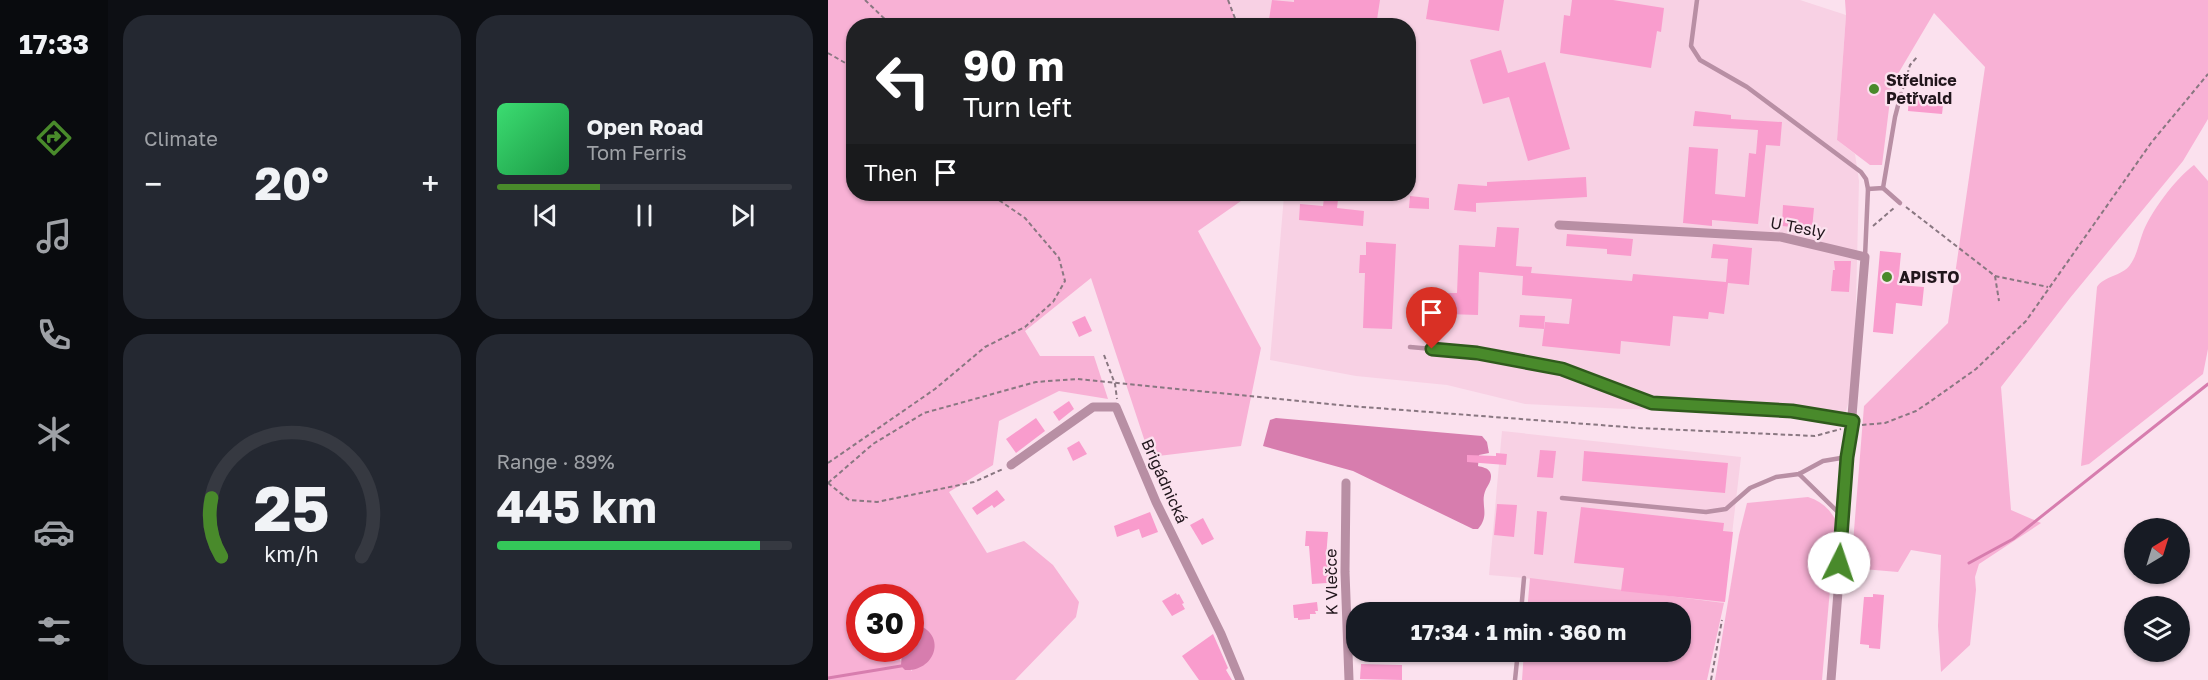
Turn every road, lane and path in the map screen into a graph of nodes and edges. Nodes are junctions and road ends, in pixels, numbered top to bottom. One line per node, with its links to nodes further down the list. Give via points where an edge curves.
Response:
1 (865, 0): 4 (path)
2 (1228, 0): 5 (path)
3 (1697, 0): 12 (lane, via 1691,46 1700,60 1747,87 1861,172)
4 (884, 18)
5 (1235, 18)
6 (828, 53): 8 (path)
7 (1918, 56): 10 (path, via 1910,65)
8 (846, 63)
9 (2208, 74): 19 (path, via 2151,143)
10 (1901, 94): 11 (lane)
11 (1883, 188): 12 (lane); 14 (lane)
12 (1868, 189): 16 (lane)
13 (1000, 201): 27 (path, via 1025,218 1059,258 1065,281 1053,302 1025,327 985,347 935,389)
14 (1900, 203): 16 (path); 18 (path)
15 (1560, 225): 17 (street, U Tesly, via 1781,237)
16 (1867, 231): 17 (lane)
17 (1865, 257): 25 (street)
18 (1995, 276): 19 (path); 20 (path)
19 (2049, 288): 25 (path, via 2026,321 1984,361 1932,401 1885,423)
20 (1999, 301)
21 (1410, 347): 25 (lane, via 1477,353 1562,369 1652,403 1792,411)
22 (1104, 355): 23 (path)
23 (1115, 384): 24 (path); 25 (path, via 1639,429 1815,436); 30 (path, via 1077,379 1036,382 924,413 873,444)
24 (1116, 407): 28 (street, via 1093,407); 38 (street, Brigádnická)
25 (1852, 424): 26 (street)
26 (1847, 457): 29 (lane, via 1823,461); 33 (street)
27 (828, 463)
28 (1011, 465): 30 (path, via 974,482 878,502 849,500)
29 (1799, 474): 32 (lane, via 1776,477 1750,488 1726,508 1706,512); 33 (lane)
30 (828, 483)
31 (1346, 483): 39 (street, K Vlečce)
32 (1562, 498)
33 (1842, 516): 42 (street)
34 (1524, 578): 35 (lane)
35 (1522, 602)
36 (1722, 620): 41 (path)
37 (1517, 662): 40 (lane)
38 (1240, 680)
39 (1349, 680)
40 (1515, 680)
41 (1711, 680)
42 (1831, 680)

